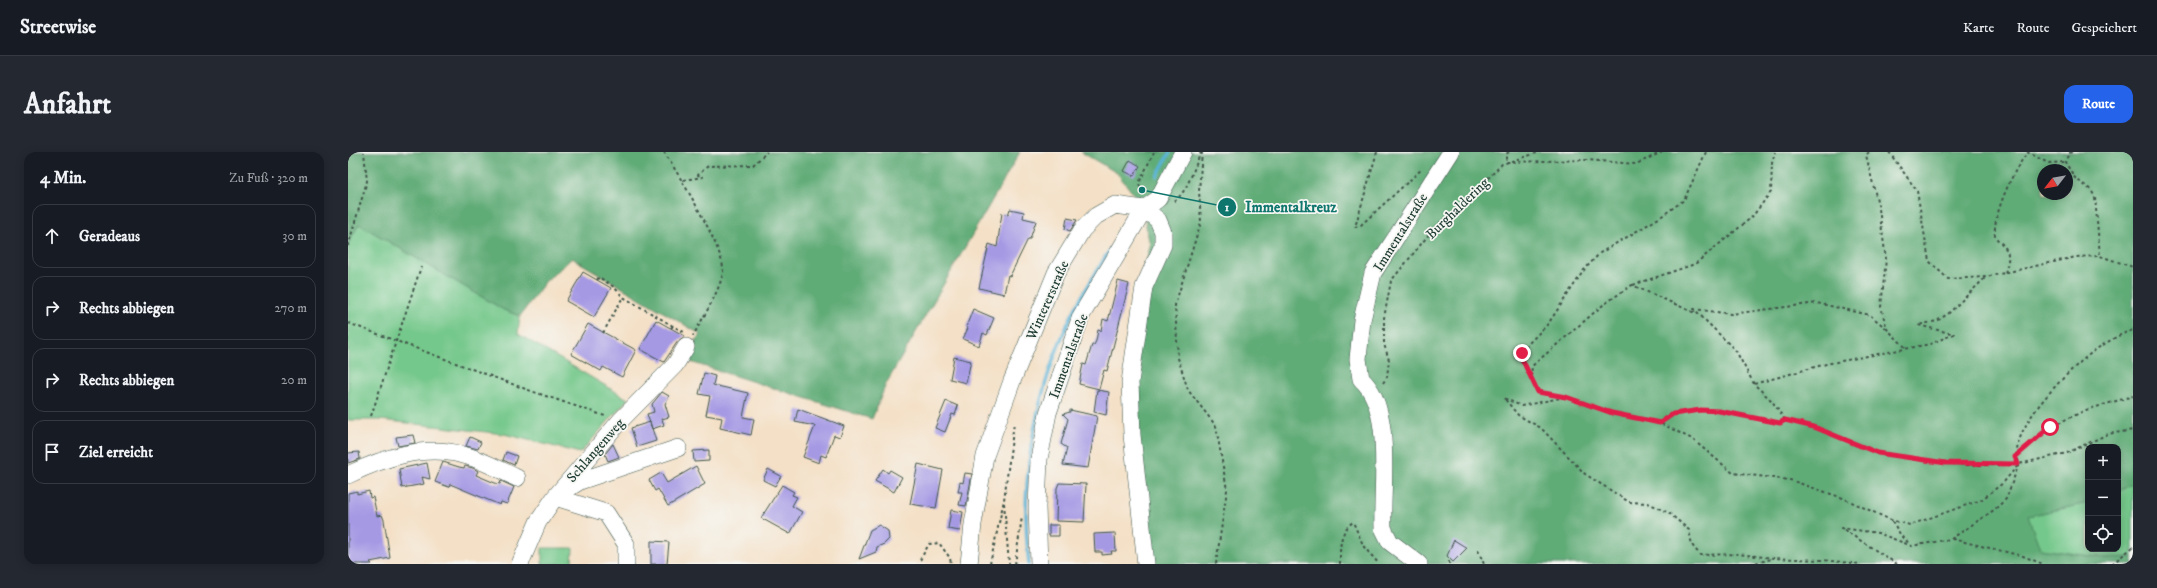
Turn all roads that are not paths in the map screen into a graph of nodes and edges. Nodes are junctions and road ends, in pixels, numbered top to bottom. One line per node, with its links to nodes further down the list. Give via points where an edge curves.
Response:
1 (1183, 152): 3 (street, Immentalstraße, via 1158,199)
2 (1451, 152): 14 (street, Immentalstraße, via 1373,273 1362,320 1358,359 1360,379 1369,386 1381,417 1383,528 1390,542)
3 (1144, 209): 11 (street, Wintererstraße, via 1114,205 1096,216 1082,230 1056,273 1012,381 986,456 973,524); 12 (street, Immentalstraße, via 1081,316 1048,412 1039,459); 13 (street, via 1158,220 1163,232 1163,245 1144,286 1130,382 1132,435)
4 (686, 347): 8 (street, Schlangenweg, via 675,365 620,421)
5 (678, 448): 8 (street, via 580,481)
6 (348, 475): 7 (street, via 413,452 438,451 464,455)
7 (517, 478)
8 (555, 497): 9 (street, Schlangenweg, via 538,522); 10 (street, via 606,513 626,544)
9 (520, 564)
10 (626, 564)
11 (969, 564)
12 (1039, 564)
13 (1146, 564)
14 (1419, 564)

